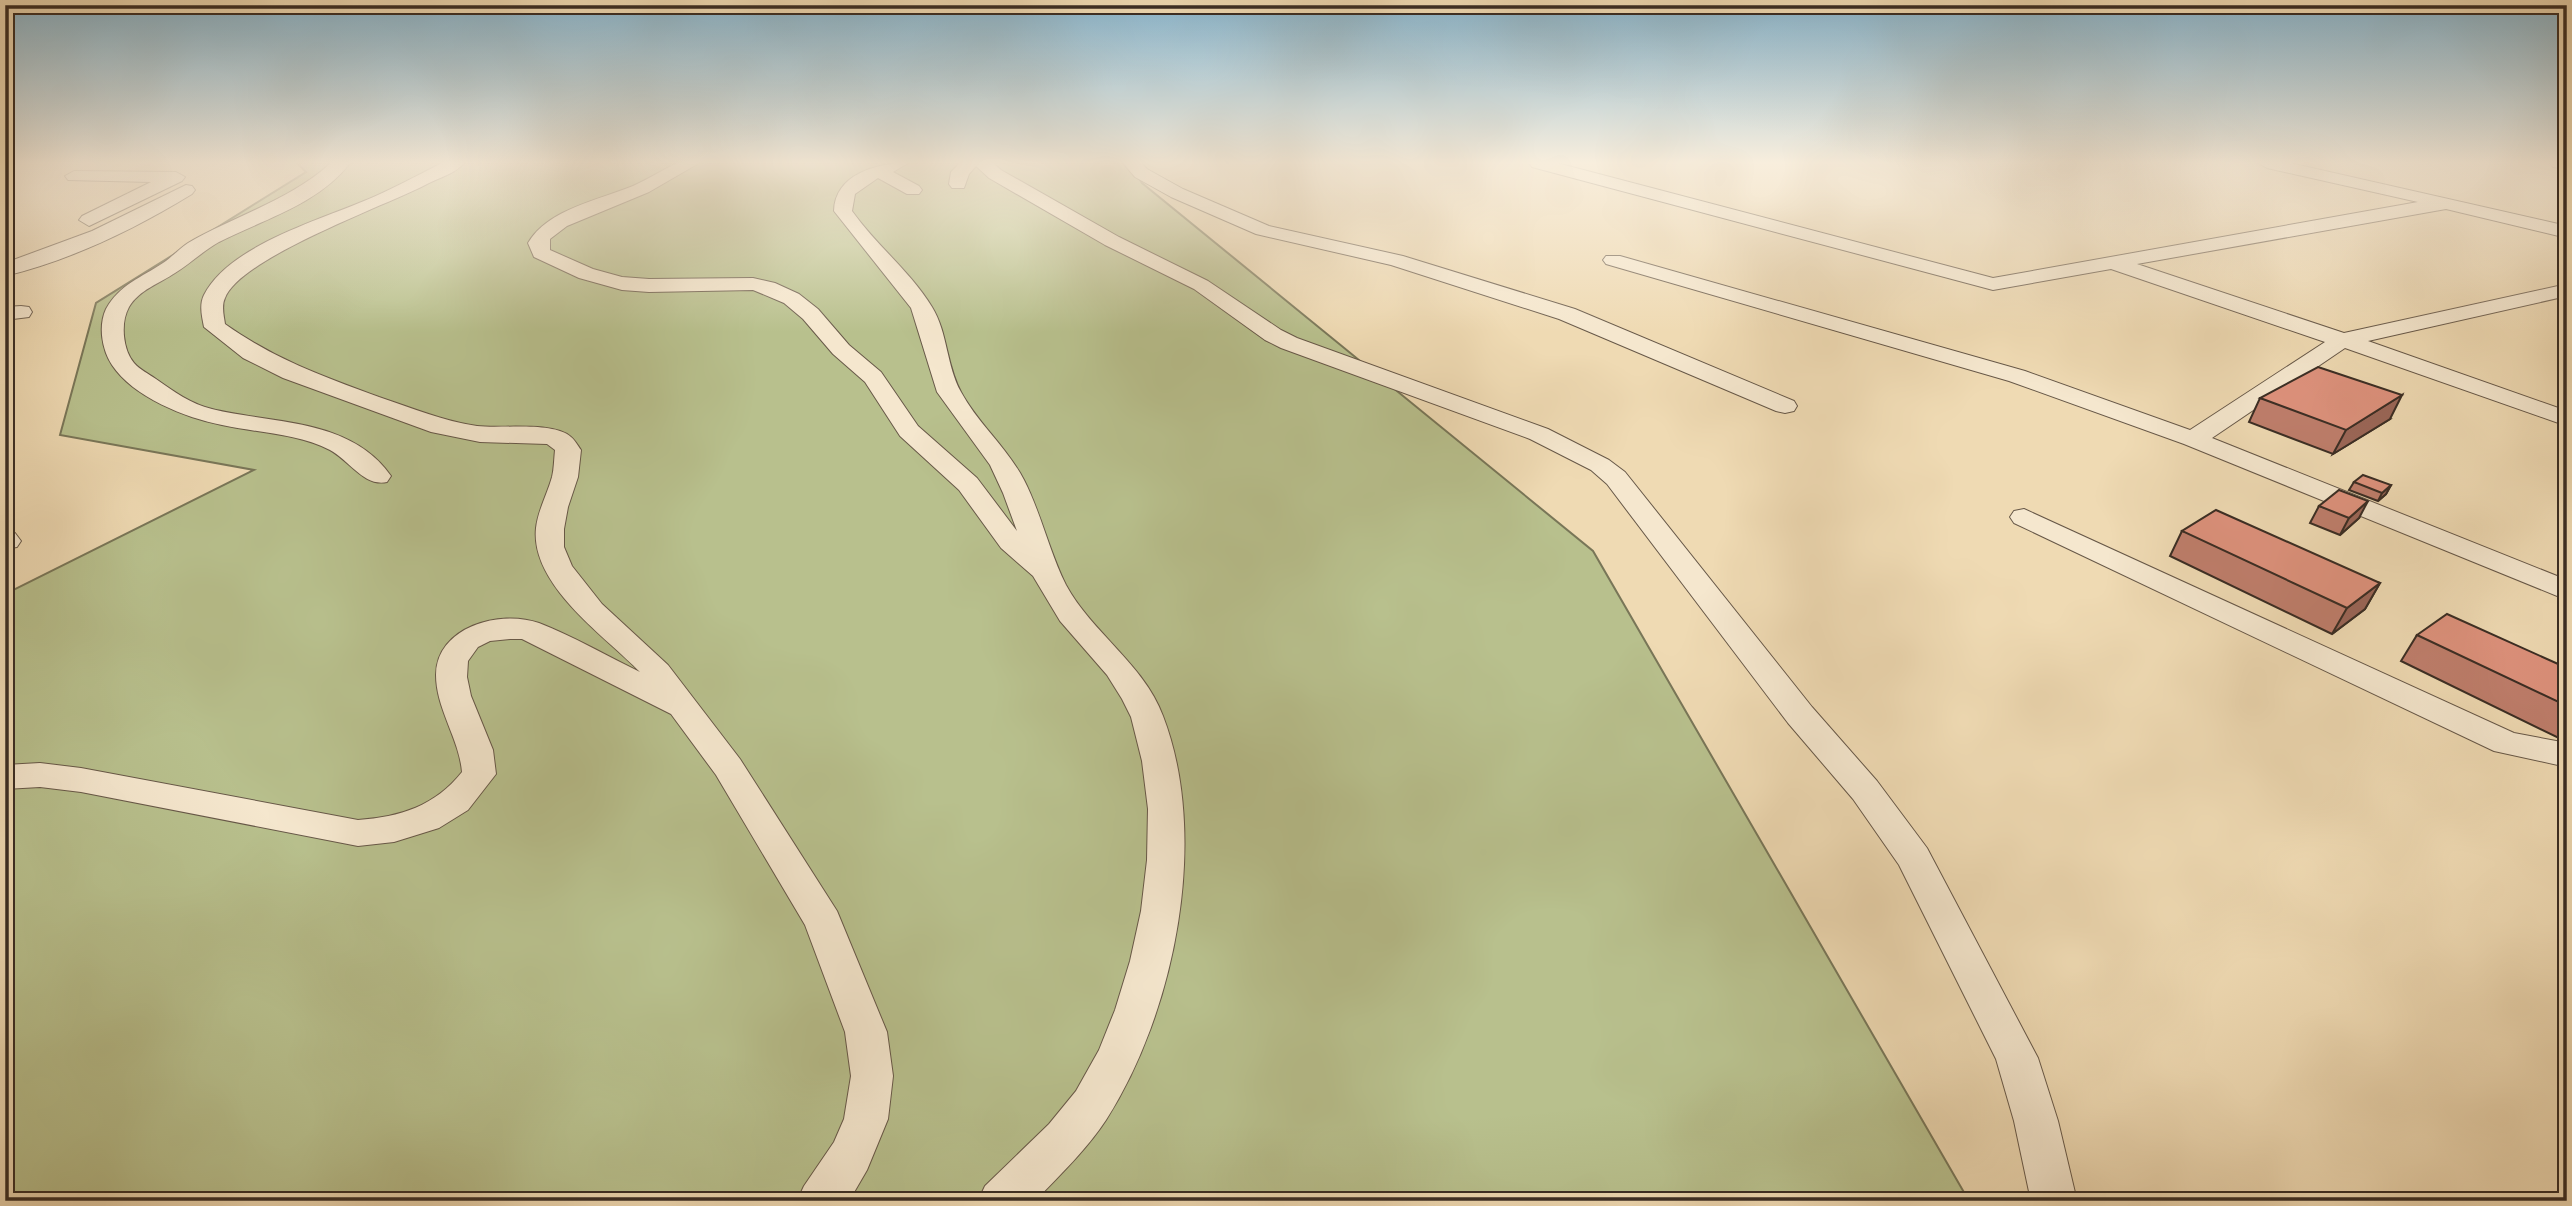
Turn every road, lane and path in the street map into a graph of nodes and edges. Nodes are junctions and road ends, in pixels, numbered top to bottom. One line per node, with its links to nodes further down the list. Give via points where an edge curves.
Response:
1 (89, 219): 12 (street)
2 (132, 219): 16 (street, via 65,250)
3 (253, 219): 22 (street, via 193,249 131,292 113,319 119,359 130,372 177,403 205,414 323,437 353,452)
4 (336, 219): 26 (street, via 299,235 232,276 215,296 215,327 251,353 291,373 440,427 480,434 532,434 562,442 569,461 550,528 550,547 558,565 570,586 639,653)
5 (572, 219): 24 (street, via 550,229 538,243 541,253 615,282 753,284 768,286 799,302 837,346 871,375 901,421 966,482 1002,530)
6 (850, 219): 24 (street, via 923,310 943,381 1010,478)
7 (1075, 219): 31 (street, via 1201,285 1273,335 1538,434 1616,478 1800,715 1866,790 1914,858 2017,1058)
8 (1239, 219): 19 (street, via 1263,230 1396,260 1567,314)
9 (1750, 219): 15 (street, via 1993,284)
10 (2355, 219): 15 (street)
11 (2514, 219): 13 (street)
12 (67, 228)
13 (2567, 232)
14 (1613, 260): 21 (street, via 2017,376)
15 (2112, 263): 18 (street)
16 (5, 270)
17 (2567, 290): 18 (street)
18 (2343, 340): 20 (street); 21 (street)
19 (1785, 406)
20 (2567, 419)
21 (2193, 439): 25 (street)
22 (378, 476)
23 (2024, 517): 27 (street, via 2506,743)
24 (1046, 574): 30 (street, via 1060,600 1132,683 1147,719 1164,803 1167,868 1154,946 1131,1028 1097,1098)
25 (2567, 591)
26 (681, 706): 28 (street, via 528,630 504,628 464,641 454,653 450,669 479,774 445,810 387,833 358,833 81,780); 29 (street, via 729,767 823,922 866,1032 872,1076 866,1119 851,1155)
27 (2567, 755)
28 (5, 777)
29 (820, 1201)
30 (1001, 1201)
31 (2054, 1201)

